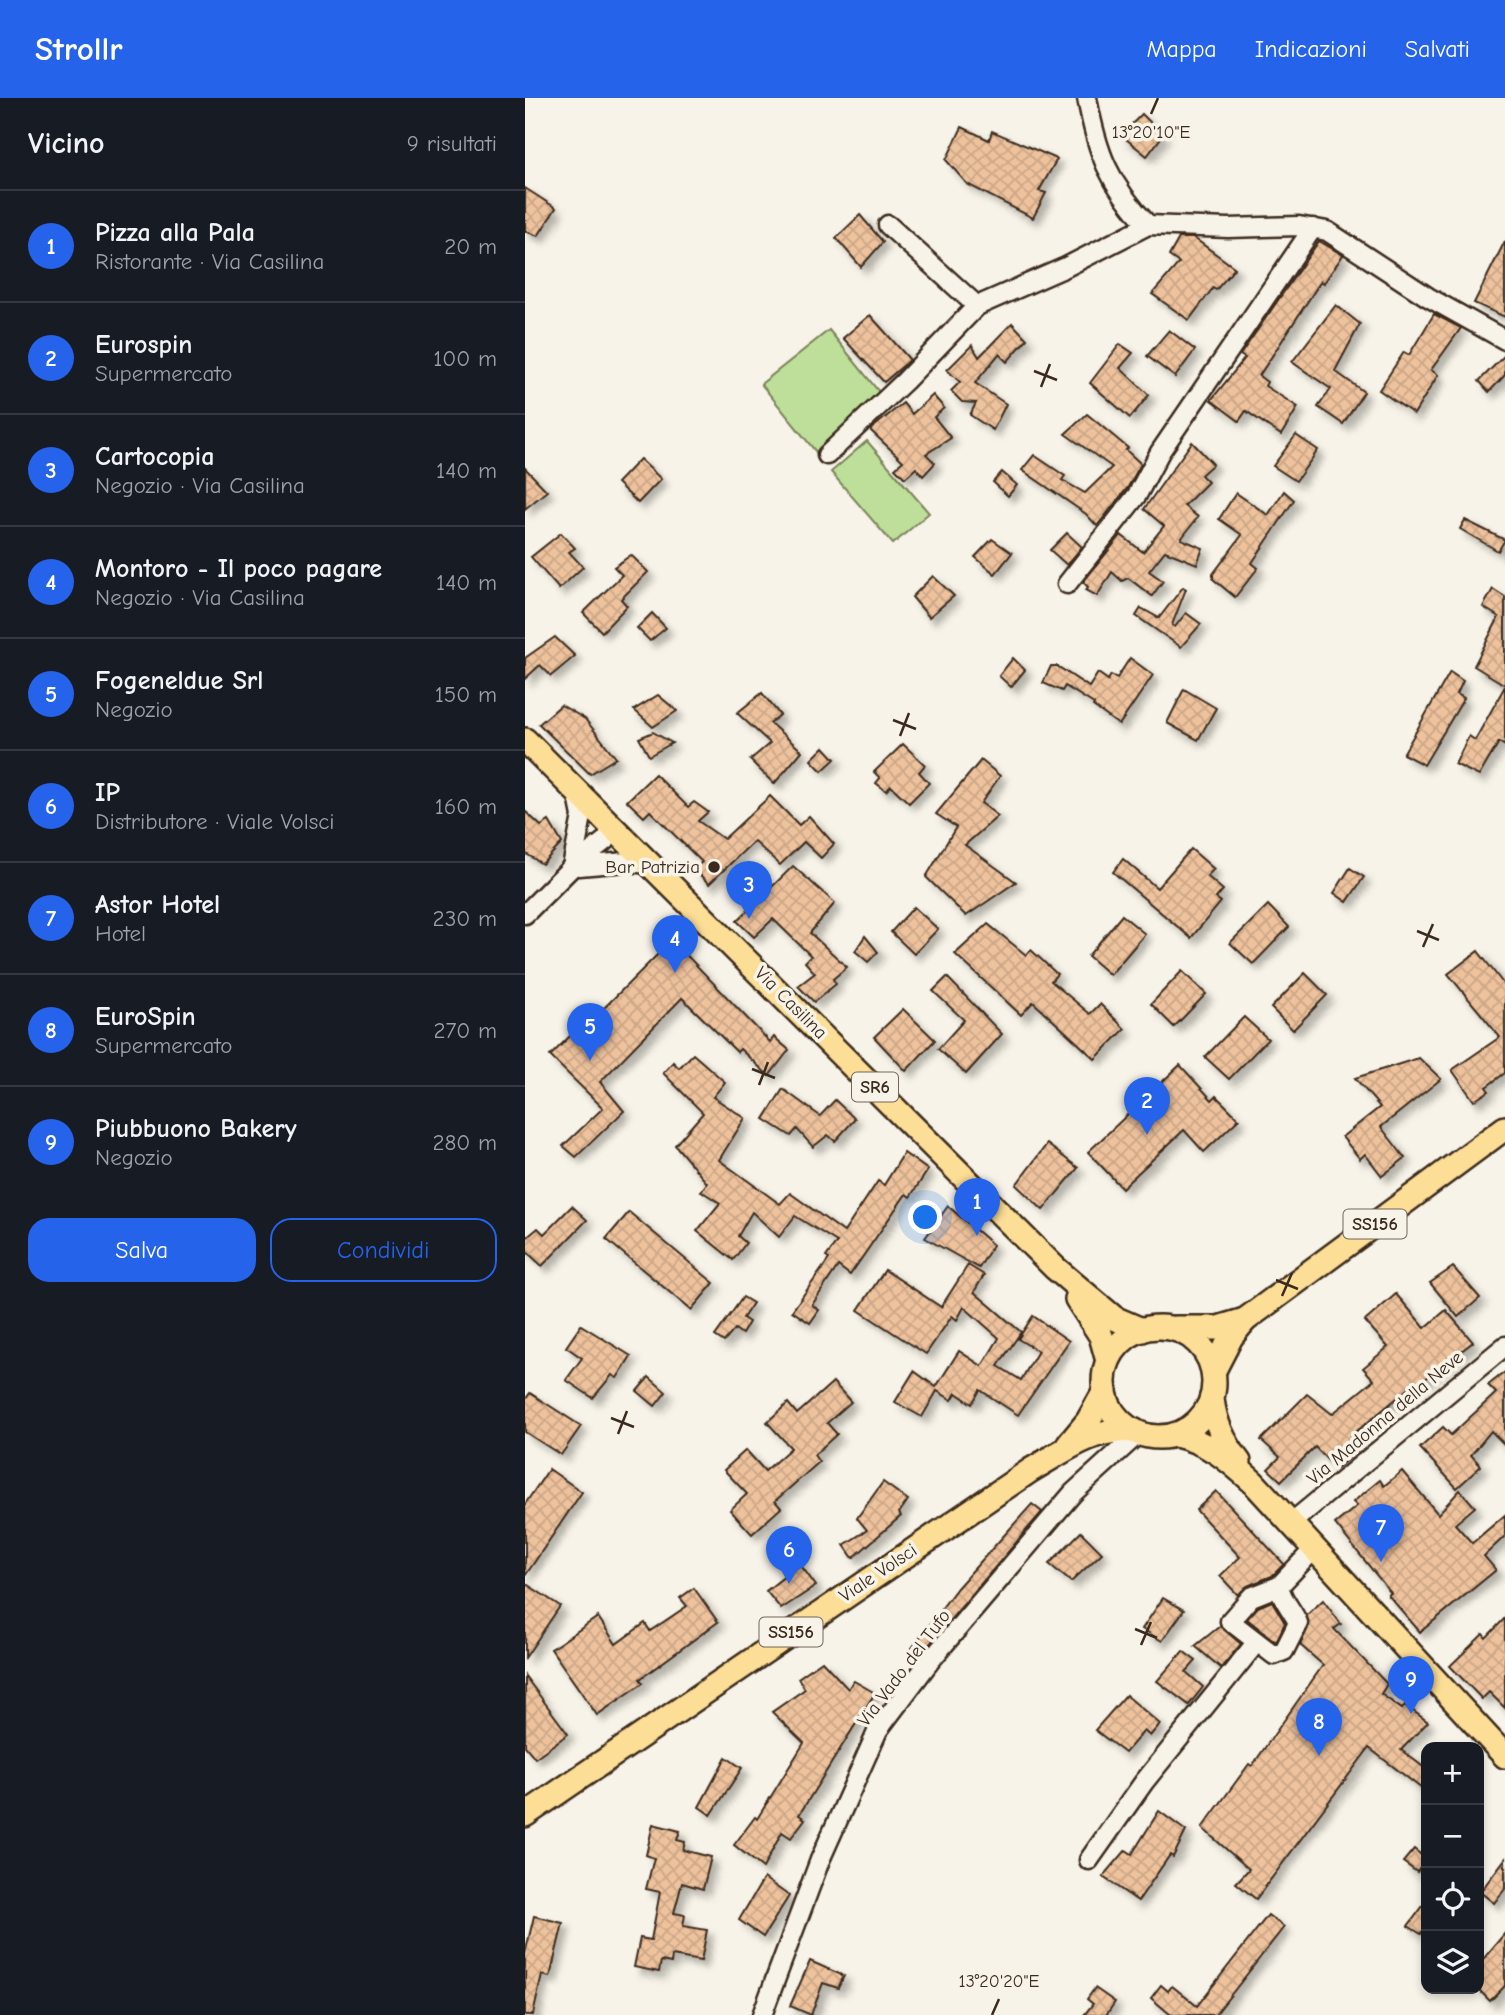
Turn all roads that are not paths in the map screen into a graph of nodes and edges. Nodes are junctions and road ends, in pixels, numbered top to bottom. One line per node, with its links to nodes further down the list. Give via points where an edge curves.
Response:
1 (1087, 98): 3 (street, via 1095,144 1109,177)
2 (888, 225): 5 (street)
3 (1147, 225): 4 (street); 5 (street)
4 (1313, 228): 6 (street, via 1327,231 1428,297); 8 (street, via 1160,452 1137,495)
5 (977, 306): 7 (street)
6 (1505, 340)
7 (827, 454)
8 (1066, 584)
9 (525, 740): 10 (main road, Via Casilina / SR6)
10 (577, 791): 11 (main road, Via Casilina / SR6); 13 (street, via 582,816)
11 (612, 825): 12 (main road, Via Casilina / SR6); 13 (street, via 599,831)
12 (651, 864): 13 (street); 16 (main road, Via Casilina / SR6)
13 (572, 867): 14 (street)
14 (525, 914)
15 (1505, 1128): 17 (main road, SS156)
16 (1055, 1268): 19 (main road, Via Casilina / SR6, via 1114,1318); 21 (main road, Via Casilina / SR6, via 1087,1310)
17 (1245, 1320): 18 (main road, SS156, via 1218,1328); 22 (main road, SS156)
18 (1169, 1328): 19 (main road, SS156); 22 (main road, via 1202,1348)
19 (1142, 1330): 21 (main road, via 1116,1347)
20 (1505, 1346): 29 (street, Via Madonna della Neve)
21 (1108, 1361): 23 (main road, SS156)
22 (1213, 1372): 24 (main road, SS156)
23 (1105, 1391): 25 (main road, via 1111,1409); 27 (main road, Viale Volsci / SS156, via 1089,1422)
24 (1212, 1399): 26 (main road, via 1204,1415); 28 (main road, via 1224,1442)
25 (1137, 1432): 26 (main road, SS156); 27 (main road, Viale Volsci / SS156, via 1109,1430); 36 (street, Via Vado del Tufo, via 1073,1493 930,1661 879,1730 820,1860)
26 (1176, 1435): 28 (main road, via 1215,1450)
27 (1059, 1453): 34 (main road, Viale Volsci / SS156)
28 (1253, 1482): 29 (main road)
29 (1291, 1523): 30 (main road)
30 (1315, 1548): 31 (street); 33 (main road)
31 (1279, 1586): 32 (street, via 1251,1597 1230,1621); 32 (street, via 1298,1623 1284,1651 1274,1655)
32 (1256, 1643): 35 (street, via 1144,1782)
33 (1505, 1756)
34 (525, 1815)
35 (1089, 1860)
36 (762, 2015)

